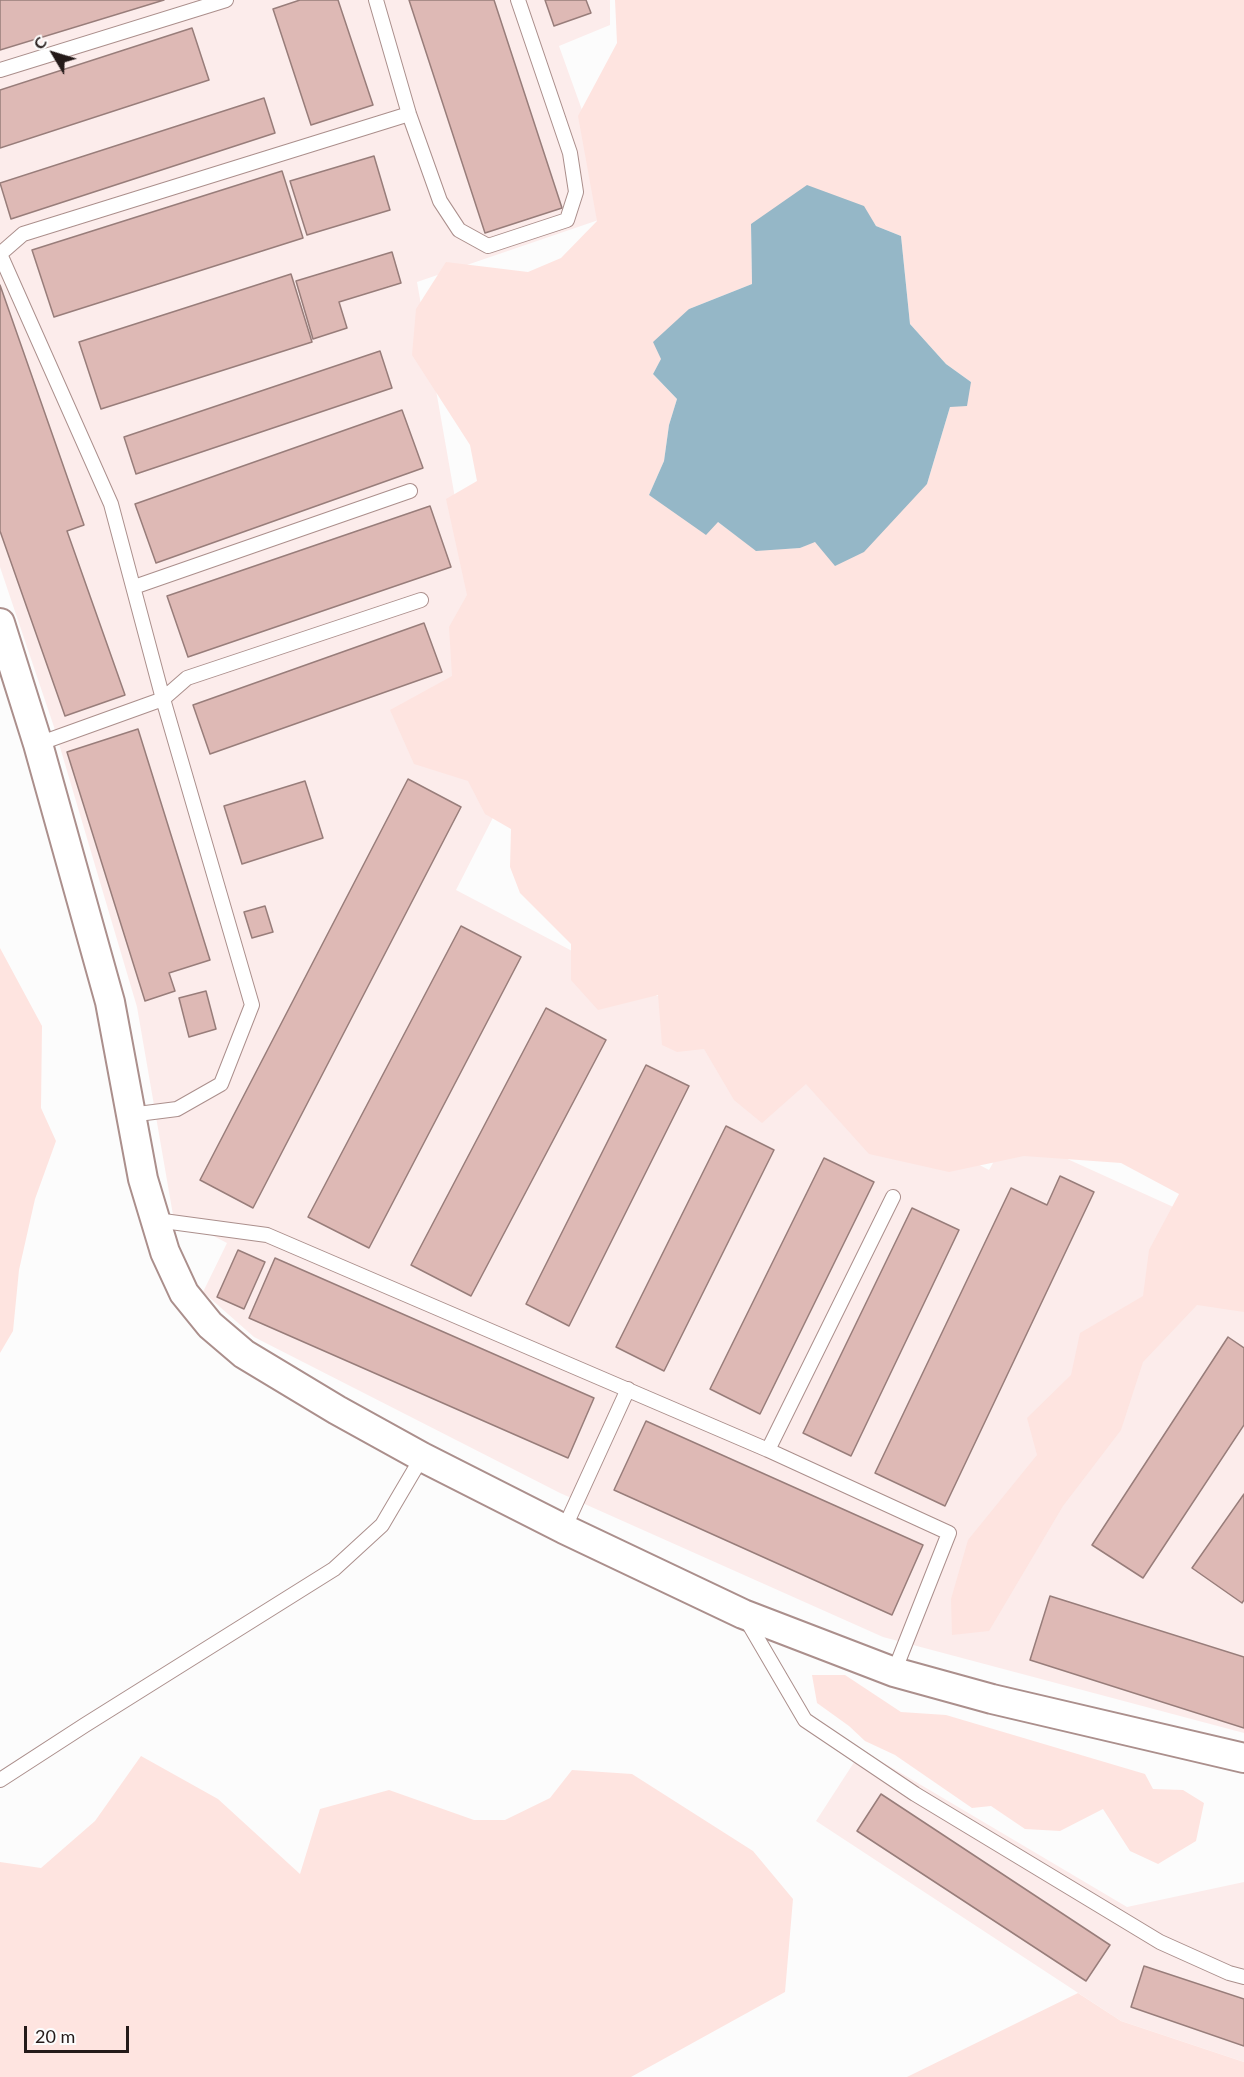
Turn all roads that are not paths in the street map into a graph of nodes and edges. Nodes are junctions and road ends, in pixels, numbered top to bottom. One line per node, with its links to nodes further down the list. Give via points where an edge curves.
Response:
1 (226, 0): 4 (lane)
2 (376, 0): 5 (lane)
3 (518, 0): 5 (lane, via 570,153 576,192 567,220 488,246 459,230 440,201)
4 (0, 70)
5 (409, 114): 6 (lane, via 22,234)
6 (0, 254): 8 (lane, via 111,504)
7 (410, 491): 8 (lane)
8 (134, 586): 11 (lane)
9 (421, 600): 11 (lane, via 188,678)
10 (0, 623): 12 (street)
11 (163, 699): 12 (lane); 13 (lane, via 252,1005 221,1084 177,1109)
12 (38, 744): 13 (street, via 110,1002)
13 (130, 1114): 15 (street)
14 (893, 1197): 17 (lane)
15 (156, 1220): 16 (lane, via 267,1235); 18 (street, via 165,1252 184,1293 210,1325 244,1354)
16 (628, 1389): 17 (lane); 19 (lane)
17 (768, 1450): 21 (lane, via 949,1533)
18 (422, 1457): 19 (street); 23 (lane, via 382,1525 334,1569)
19 (564, 1529): 20 (street)
20 (743, 1614): 21 (street); 24 (lane, via 805,1720 915,1794 1160,1942)
21 (894, 1672): 22 (street)
22 (1244, 1758)
23 (0, 1780)
24 (1244, 1977)

